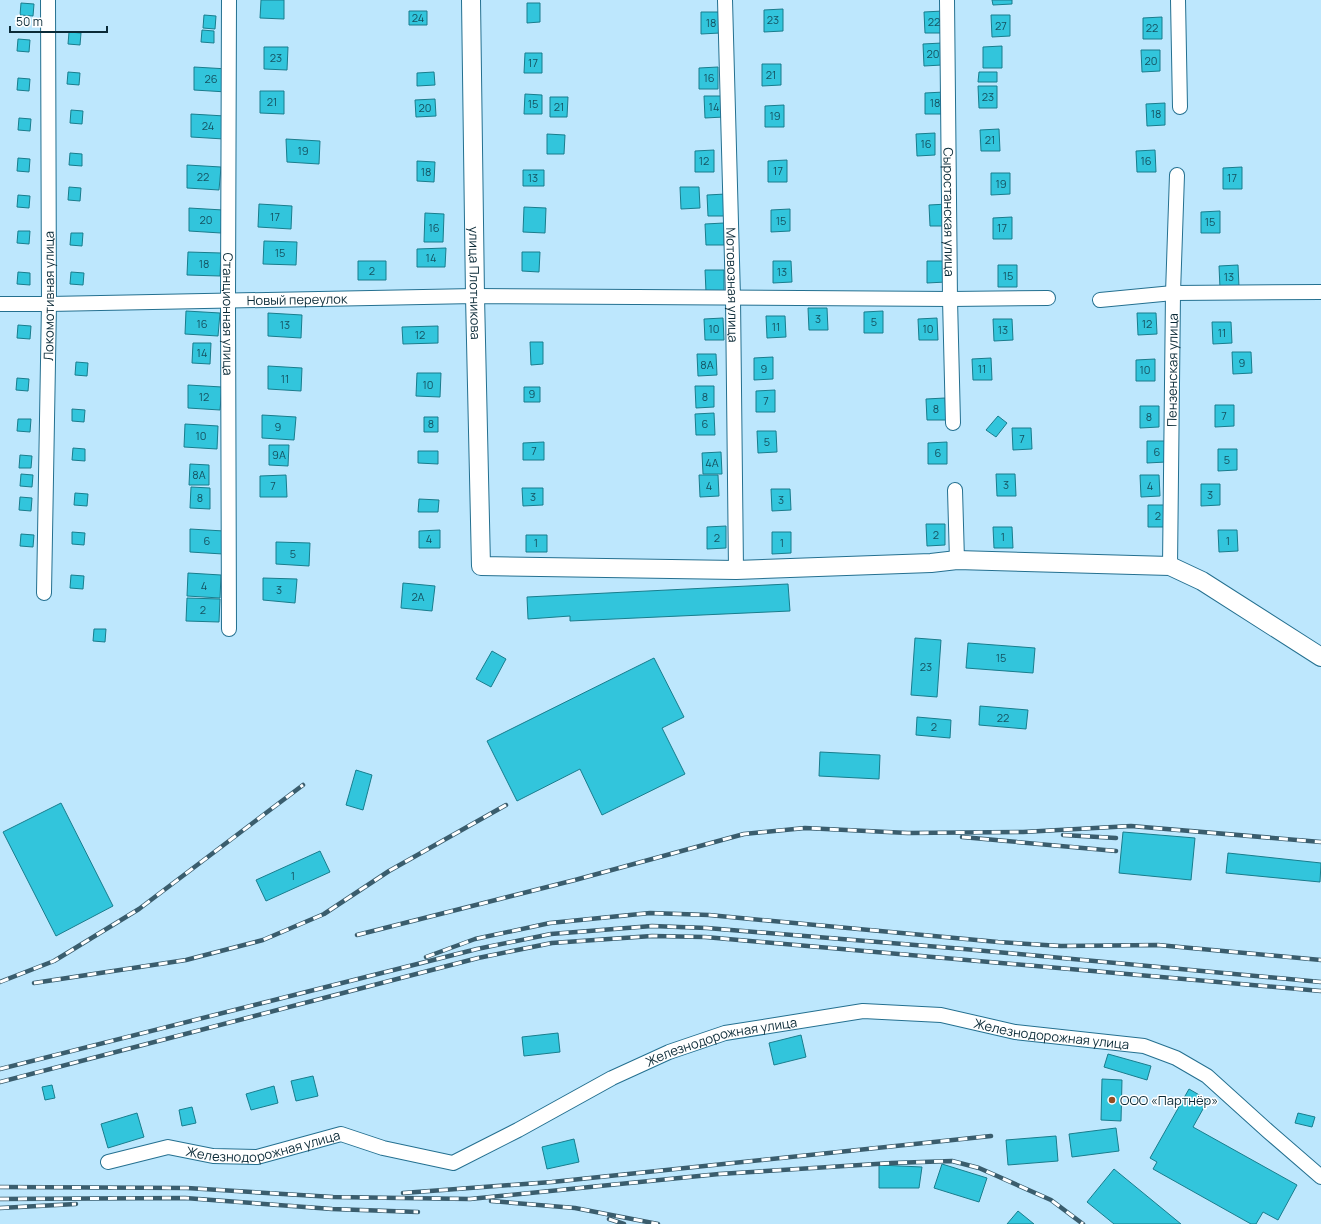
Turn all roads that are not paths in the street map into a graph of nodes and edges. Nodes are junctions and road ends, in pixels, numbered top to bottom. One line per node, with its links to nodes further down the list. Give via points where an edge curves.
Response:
1 (48, 0): 18 (street, Локомотивная улица)
2 (229, 0): 15 (street, Станционная улица)
3 (471, 0): 11 (street, улица Плотникова)
4 (725, 0): 12 (street, Мотовозная улица)
5 (946, 0): 14 (street, Сыростанская улица)
6 (1178, 0): 7 (street)
7 (1180, 108)
8 (1177, 175): 10 (street, Пензенская улица)
9 (1321, 292): 10 (street)
10 (1173, 293): 16 (street); 22 (street, Пензенская улица)
11 (475, 296): 12 (street, Новый переулок); 15 (street, Новый переулок); 23 (street, улица Плотникова, via 481,566)
12 (733, 298): 14 (street, Новый переулок); 23 (street, Мотовозная улица)
13 (1048, 298): 14 (street, Новый переулок)
14 (950, 299): 19 (street, Сыростанская улица)
15 (228, 300): 18 (street, Новый переулок); 25 (street, Станционная улица)
16 (1100, 300)
17 (0, 304): 18 (street, Новый переулок)
18 (49, 304): 24 (street, Локомотивная улица)
19 (953, 423)
20 (955, 490): 21 (street)
21 (956, 560): 22 (street); 23 (street)
22 (1170, 566): 26 (street, via 1202,581)
23 (736, 570)
24 (44, 593)
25 (230, 629)
26 (1321, 657)
27 (108, 1162): 28 (street, Железнодорожная улица, via 168,1147 213,1156 257,1157 341,1134 384,1148 452,1163 612,1078 669,1052 725,1032 863,1011 940,1015 1015,1032 1144,1046 1176,1058 1207,1076)
28 (1321, 1177)

